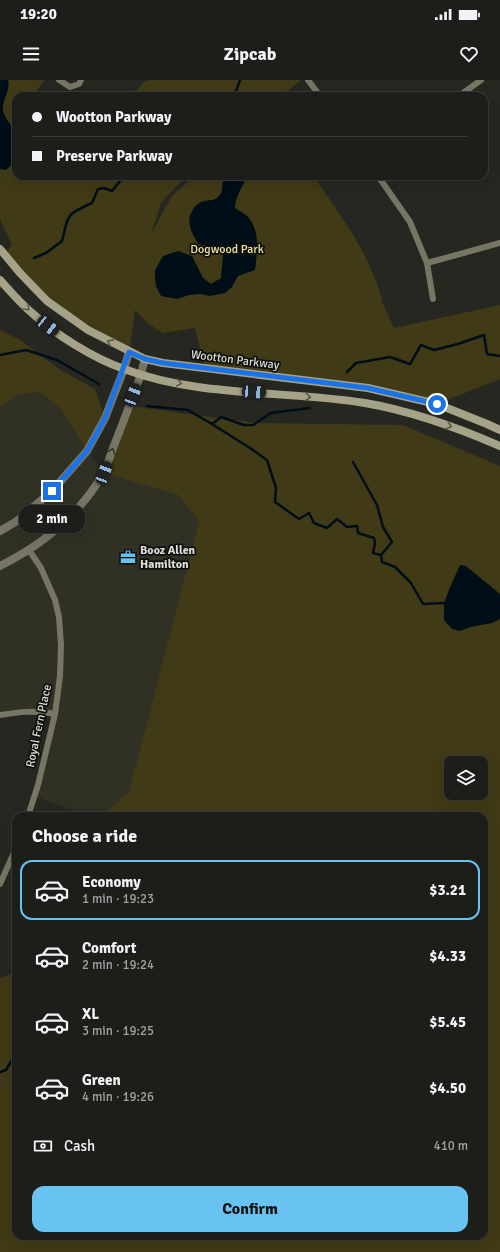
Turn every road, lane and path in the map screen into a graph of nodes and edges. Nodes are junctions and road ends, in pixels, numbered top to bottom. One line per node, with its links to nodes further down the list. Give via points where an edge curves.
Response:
1 (59, 80): 2 (street, via 70,87 79,84)
2 (81, 80)
3 (308, 80): 5 (street)
4 (481, 80): 6 (street)
5 (317, 92)
6 (464, 92)
7 (381, 180): 10 (street, via 410,222)
8 (500, 242): 10 (street)
9 (0, 249): 13 (main road, Wootton Parkway, one-way to 9, via 88,330 47,301)
10 (426, 263): 12 (street)
11 (0, 280): 15 (main road, one-way to 15, via 56,333)
12 (433, 299)
13 (129, 352): 14 (main road, Wootton Parkway); 15 (street)
14 (145, 359): 16 (street); 17 (main road, Wootton Parkway, via 368,388 437,404)
15 (124, 369): 16 (main road); 19 (street, via 105,418 87,451 52,491 17,521)
16 (141, 374): 18 (main road, one-way to 18, via 212,389 326,398 366,404 416,415); 20 (street, one-way to 16, via 65,522 104,473)
17 (500, 430)
18 (500, 446)
19 (0, 531)
20 (29, 550): 21 (street); 22 (street, Royal Fern Place, via 40,568 59,617 60,676)
21 (0, 566)
22 (55, 714): 23 (street, via 26,711); 24 (street, Royal Fern Place)
23 (0, 715)
24 (29, 812)
25 (12, 857): 26 (street)
26 (0, 884)

